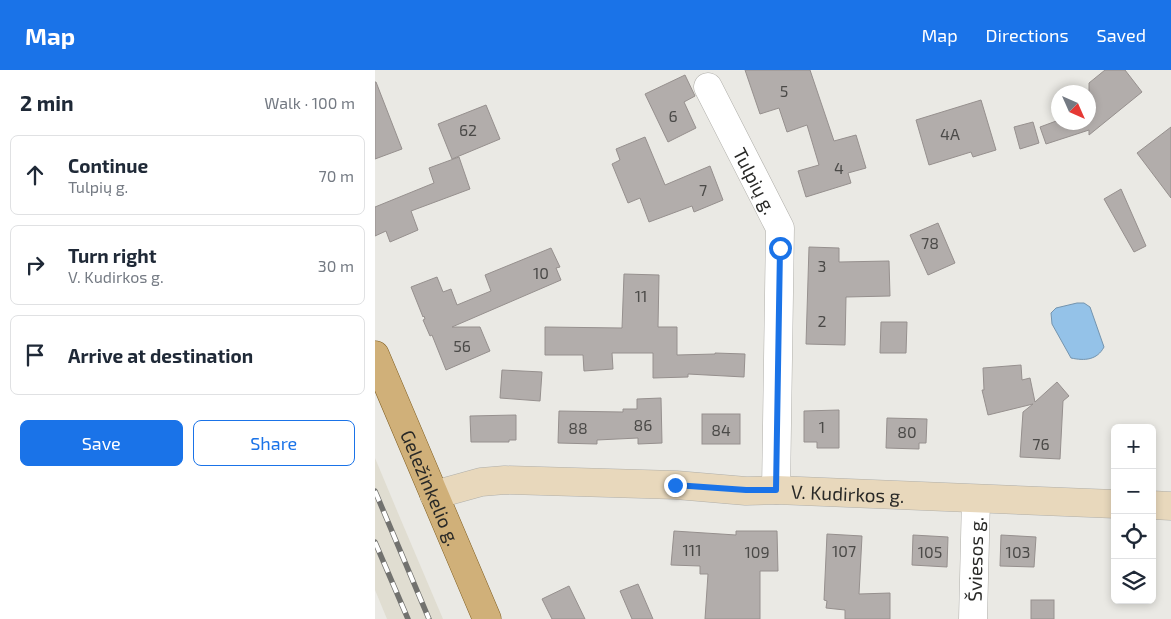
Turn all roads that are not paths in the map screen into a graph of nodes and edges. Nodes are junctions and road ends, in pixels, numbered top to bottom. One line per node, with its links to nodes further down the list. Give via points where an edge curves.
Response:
1 (708, 87): 3 (street, Tulpių g., via 780,228)
2 (375, 355): 4 (main road, Geležinkelio g.)
3 (776, 490): 4 (main road, V. Kudirkos g., via 505,480 481,482); 5 (main road, V. Kudirkos g.)
4 (434, 495): 9 (main road, Geležinkelio g.)
5 (976, 499): 6 (main road, V. Kudirkos g.); 10 (street, Šviesos g.)
6 (1111, 504)
7 (1156, 505): 8 (main road)
8 (1171, 506)
9 (487, 619)
10 (973, 619)

